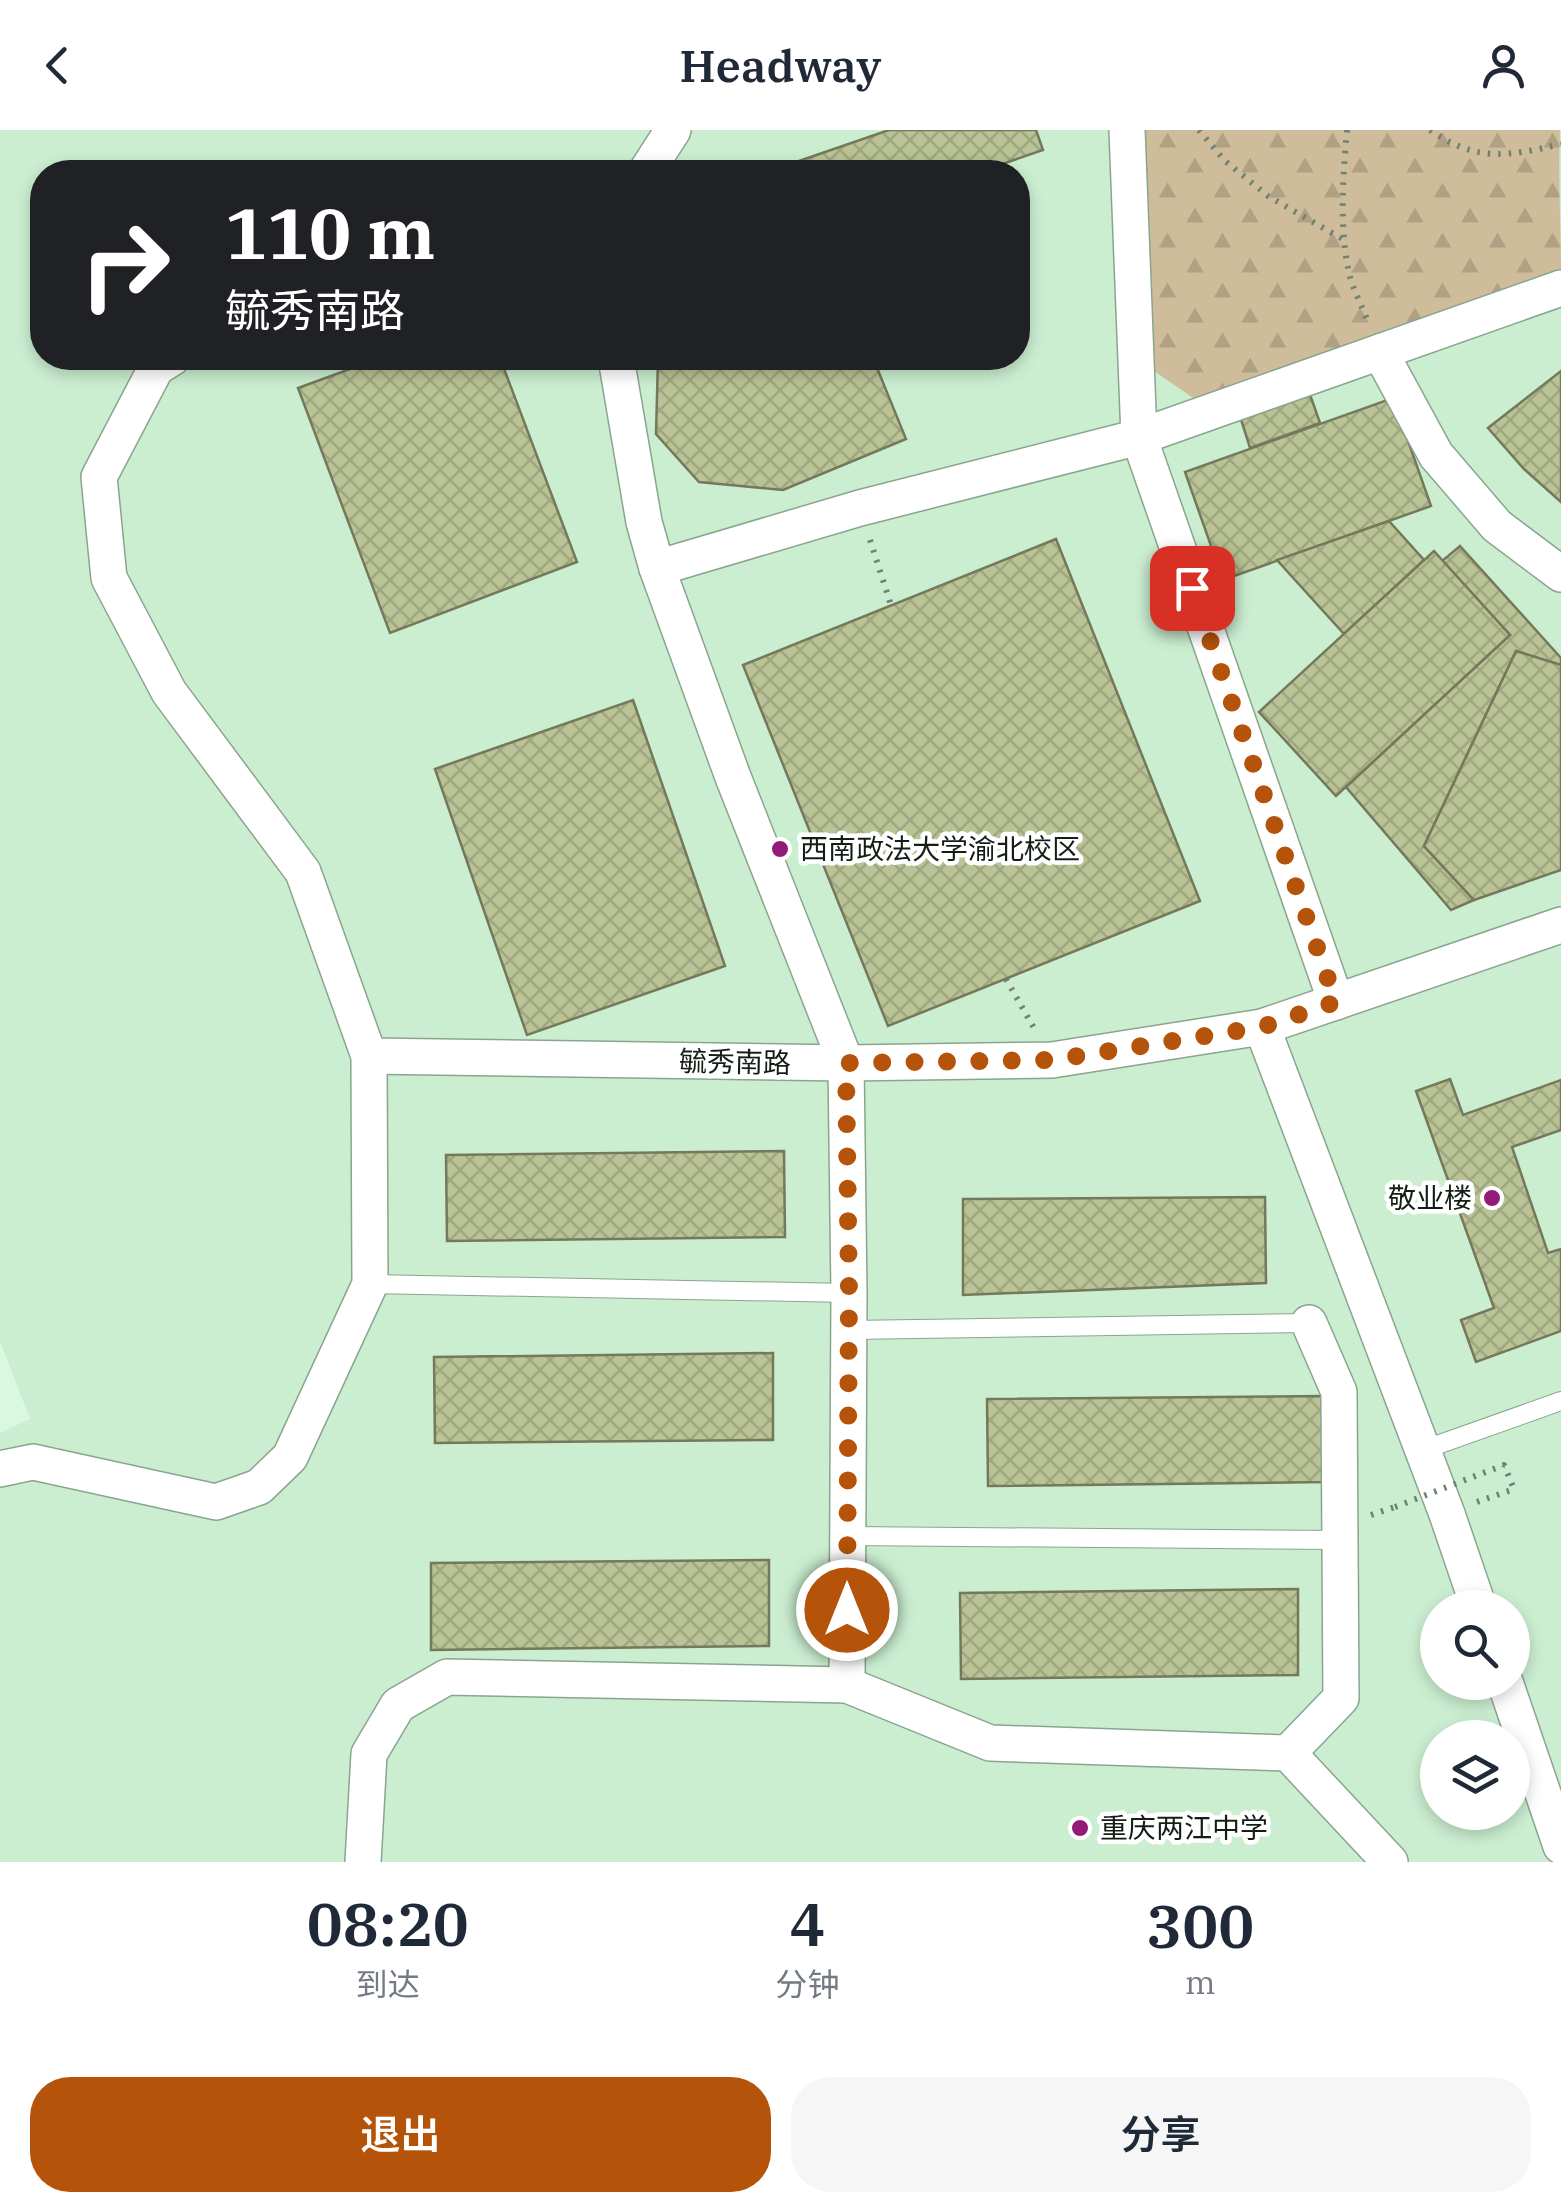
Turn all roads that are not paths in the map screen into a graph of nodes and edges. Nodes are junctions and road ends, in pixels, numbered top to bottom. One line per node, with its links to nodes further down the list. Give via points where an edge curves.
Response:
1 (673, 130): 3 (street)
2 (1127, 130): 8 (street)
3 (654, 160)
4 (1561, 288): 5 (street)
5 (1380, 352): 8 (street); 10 (street, via 1436,456 1497,526)
6 (155, 370): 14 (street, via 99,477 110,578 169,692 303,872)
7 (618, 370): 9 (street)
8 (1139, 436): 9 (street); 12 (street)
9 (656, 568): 15 (street)
10 (1561, 574)
11 (1561, 925): 12 (street, 毓秀南路)
12 (1336, 1002): 13 (street, 毓秀南路)
13 (1262, 1027): 15 (street, 毓秀南路, via 1052,1060); 21 (street)
14 (369, 1056): 15 (street, 毓秀南路); 16 (street)
15 (846, 1063): 17 (street)
16 (370, 1284): 17 (lane); 22 (street, via 290,1457 258,1487 216,1502 33,1462)
17 (849, 1293): 19 (street)
18 (1309, 1323): 19 (lane); 24 (street, via 1338,1392)
19 (848, 1330): 23 (street)
20 (1561, 1401): 21 (lane)
21 (1423, 1450): 25 (street)
22 (0, 1468)
23 (847, 1536): 24 (lane); 26 (street)
24 (1341, 1540): 28 (street, via 1341,1698)
25 (1473, 1590)
26 (846, 1685): 28 (street, via 990,1743); 30 (street, via 447,1677 398,1705 369,1754)
27 (1511, 1700): 29 (street)
28 (1288, 1753): 31 (street)
29 (1561, 1846)
30 (363, 1862)
31 (1390, 1862)

